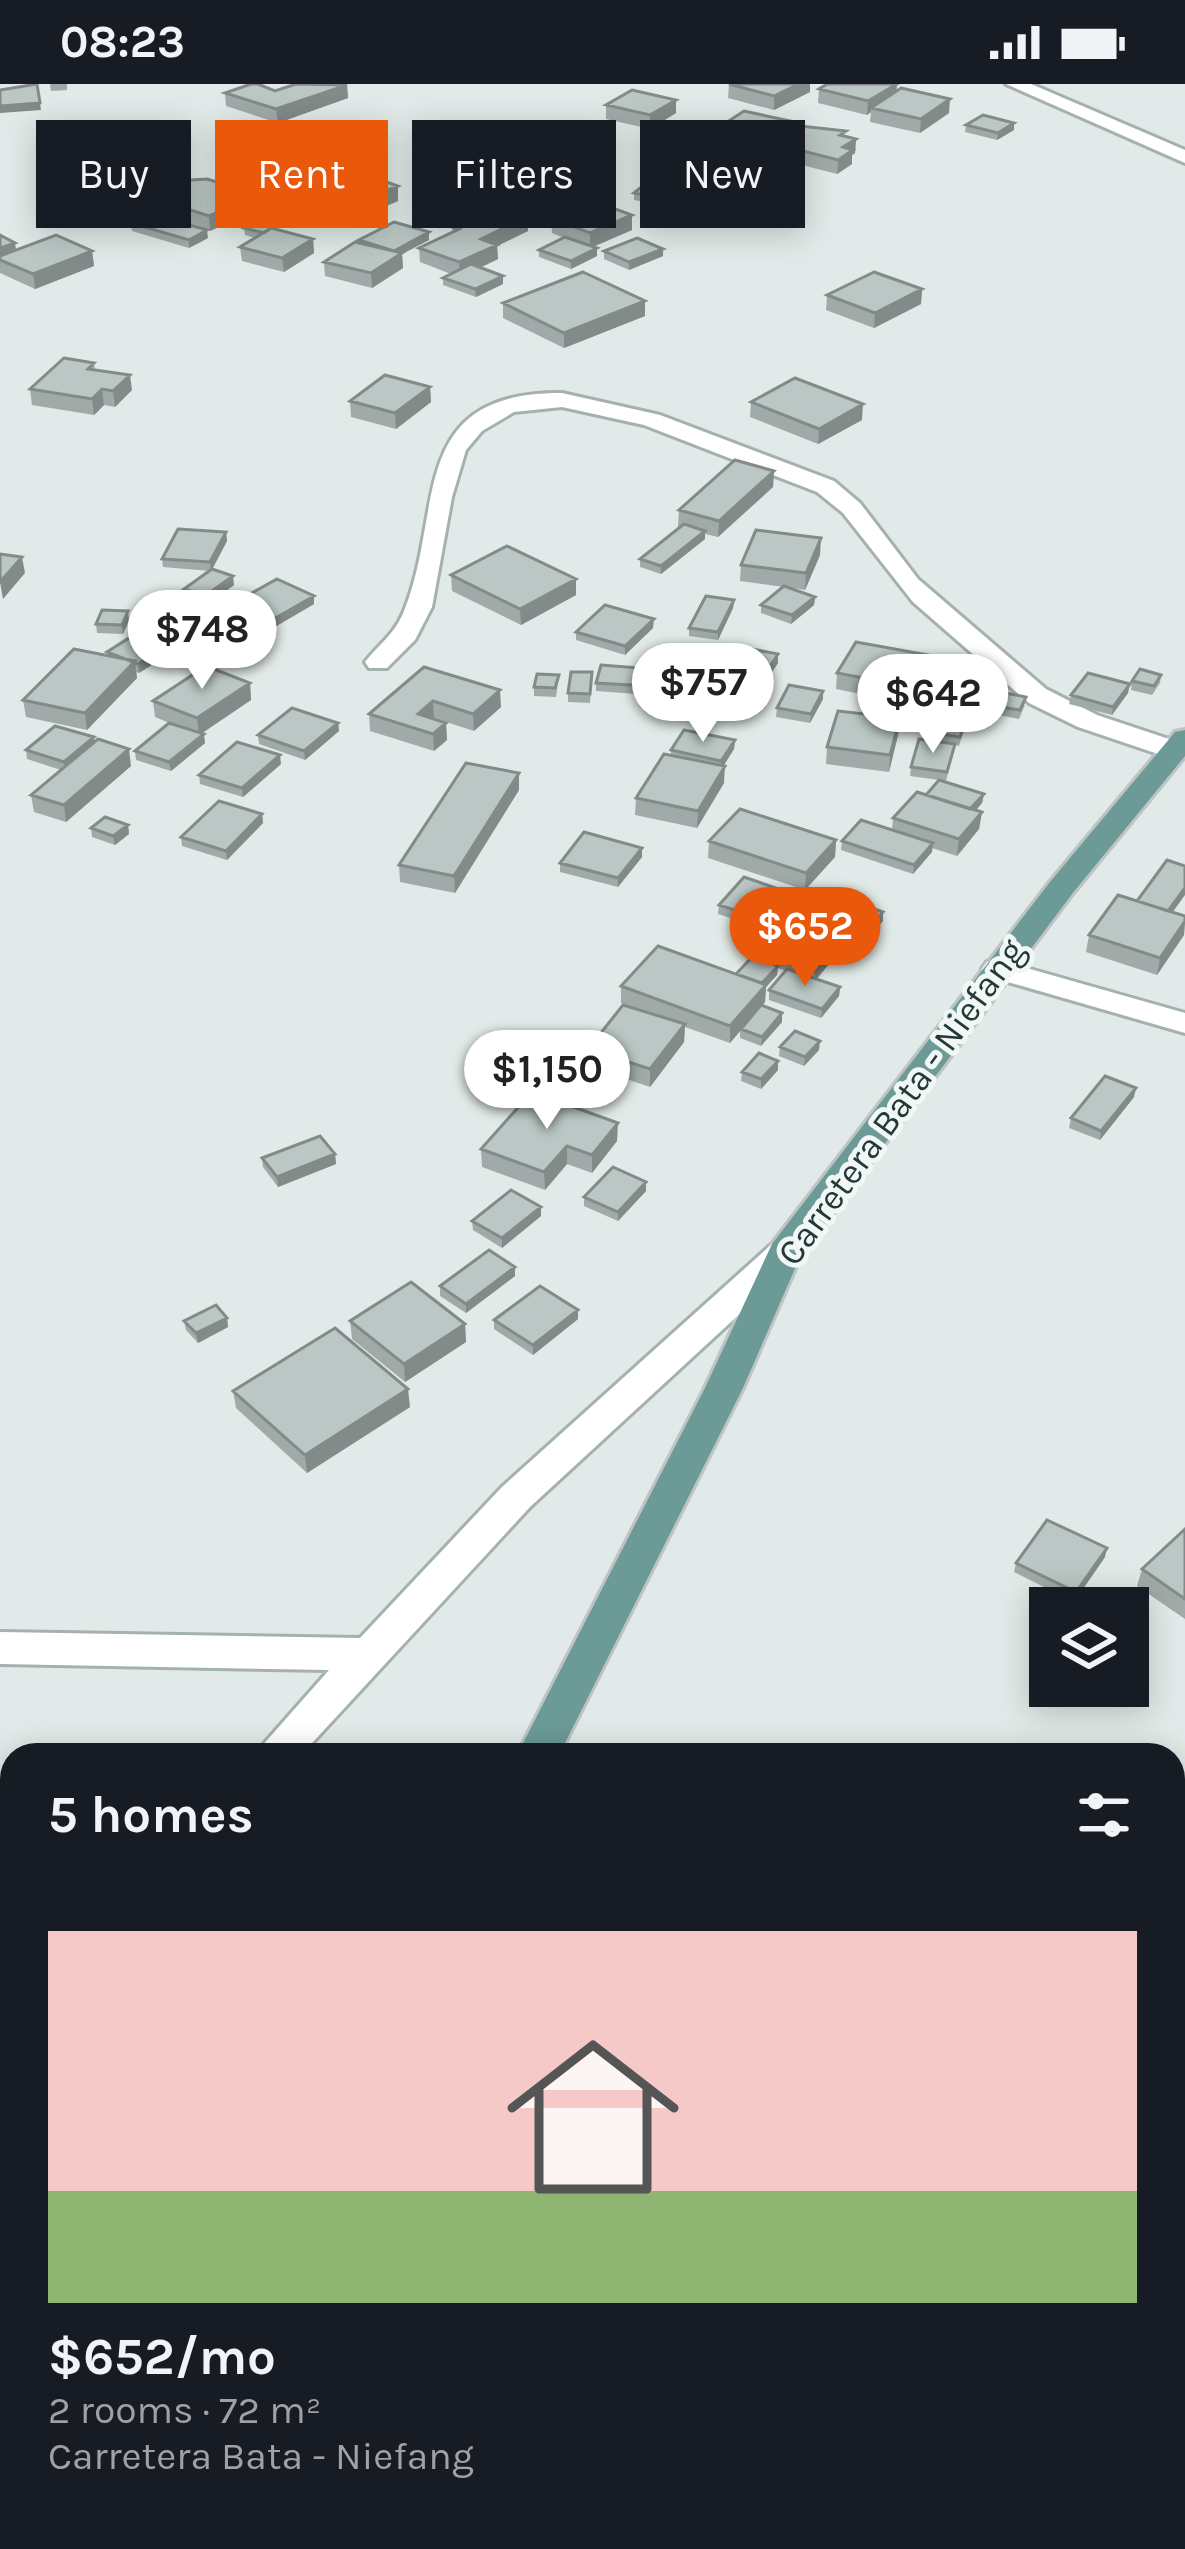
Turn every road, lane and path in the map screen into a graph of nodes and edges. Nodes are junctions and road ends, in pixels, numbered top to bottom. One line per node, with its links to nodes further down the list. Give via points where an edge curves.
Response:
1 (1015, 84): 2 (street)
2 (1185, 157)
3 (378, 662): 4 (street, via 421,606 448,456 494,413 525,400 565,399 669,425 840,496 906,580 1035,695 1073,715)
4 (1180, 744): 5 (main road, Carretera Bata - Niefang)
5 (998, 969): 6 (street); 7 (main road, Carretera Bata - Niefang)
6 (1185, 1023)
7 (784, 1253): 9 (street, via 516,1497); 11 (main road, Carretera Bata - Niefang)
8 (0, 1648): 9 (street)
9 (369, 1654): 10 (street)
10 (286, 1743)
11 (544, 1743)

